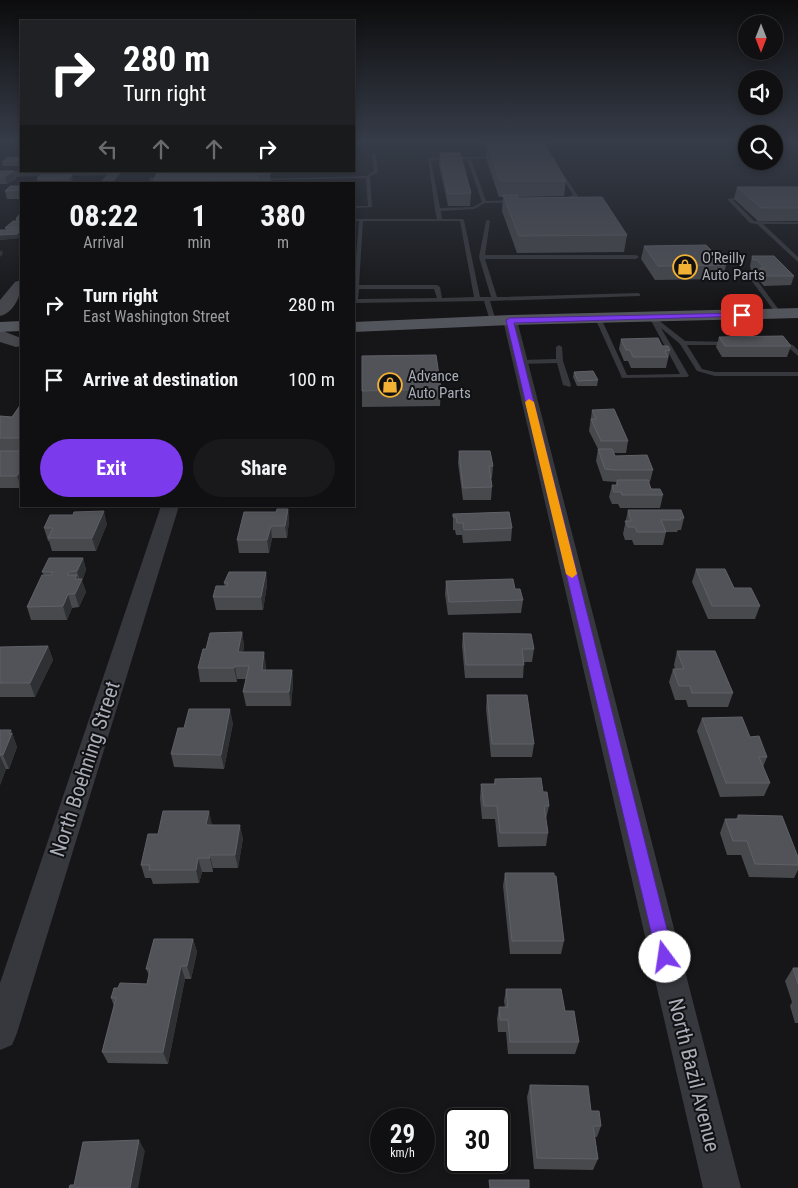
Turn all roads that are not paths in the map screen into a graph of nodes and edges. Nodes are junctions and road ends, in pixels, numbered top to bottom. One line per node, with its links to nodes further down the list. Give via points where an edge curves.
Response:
1 (369, 195): 9 (lane, via 370,207)
2 (435, 195): 10 (lane)
3 (482, 195): 8 (lane)
4 (576, 195): 7 (lane)
5 (753, 197): 15 (lane, via 729,199 752,222)
6 (522, 200): 8 (lane)
7 (559, 200)
8 (484, 202): 10 (lane, via 474,208)
9 (355, 207)
10 (438, 210): 12 (lane)
11 (355, 220): 13 (lane)
12 (440, 220): 13 (lane); 27 (lane, via 462,220)
13 (361, 221): 22 (lane)
14 (488, 221): 17 (lane)
15 (759, 223): 16 (lane); 19 (lane)
16 (798, 223)
17 (482, 257): 18 (lane); 26 (lane)
18 (636, 257)
19 (798, 260)
20 (19, 278): 23 (main road); 38 (main road)
21 (754, 280): 33 (lane)
22 (356, 287): 24 (lane); 29 (lane, via 437,287)
23 (0, 289)
24 (355, 294)
25 (638, 296): 26 (lane)
26 (494, 298): 28 (lane)
27 (477, 299): 28 (lane); 29 (lane)
28 (486, 299): 36 (lane)
29 (440, 300): 30 (lane)
30 (355, 301)
31 (20, 306): 38 (main road)
32 (798, 313): 33 (main road)
33 (779, 314): 34 (main road)
34 (652, 317): 35 (main road); 35 (lane, via 685,376 624,377); 39 (lane)
35 (598, 318): 36 (main road)
36 (501, 321): 37 (main road); 45 (street, North Bazil Avenue)
37 (358, 325)
38 (7, 331)
39 (683, 343): 40 (lane); 46 (lane, via 699,370 715,374)
40 (738, 343)
41 (766, 343): 43 (lane, via 784,343 792,346)
42 (559, 347): 44 (lane)
43 (798, 354)
44 (560, 361): 45 (lane); 47 (lane)
45 (520, 362): 50 (street, North Bazil Avenue)
46 (798, 374)
47 (567, 385)
48 (170, 507): 49 (street, North Boehning Street)
49 (0, 1032)
50 (722, 1188)

